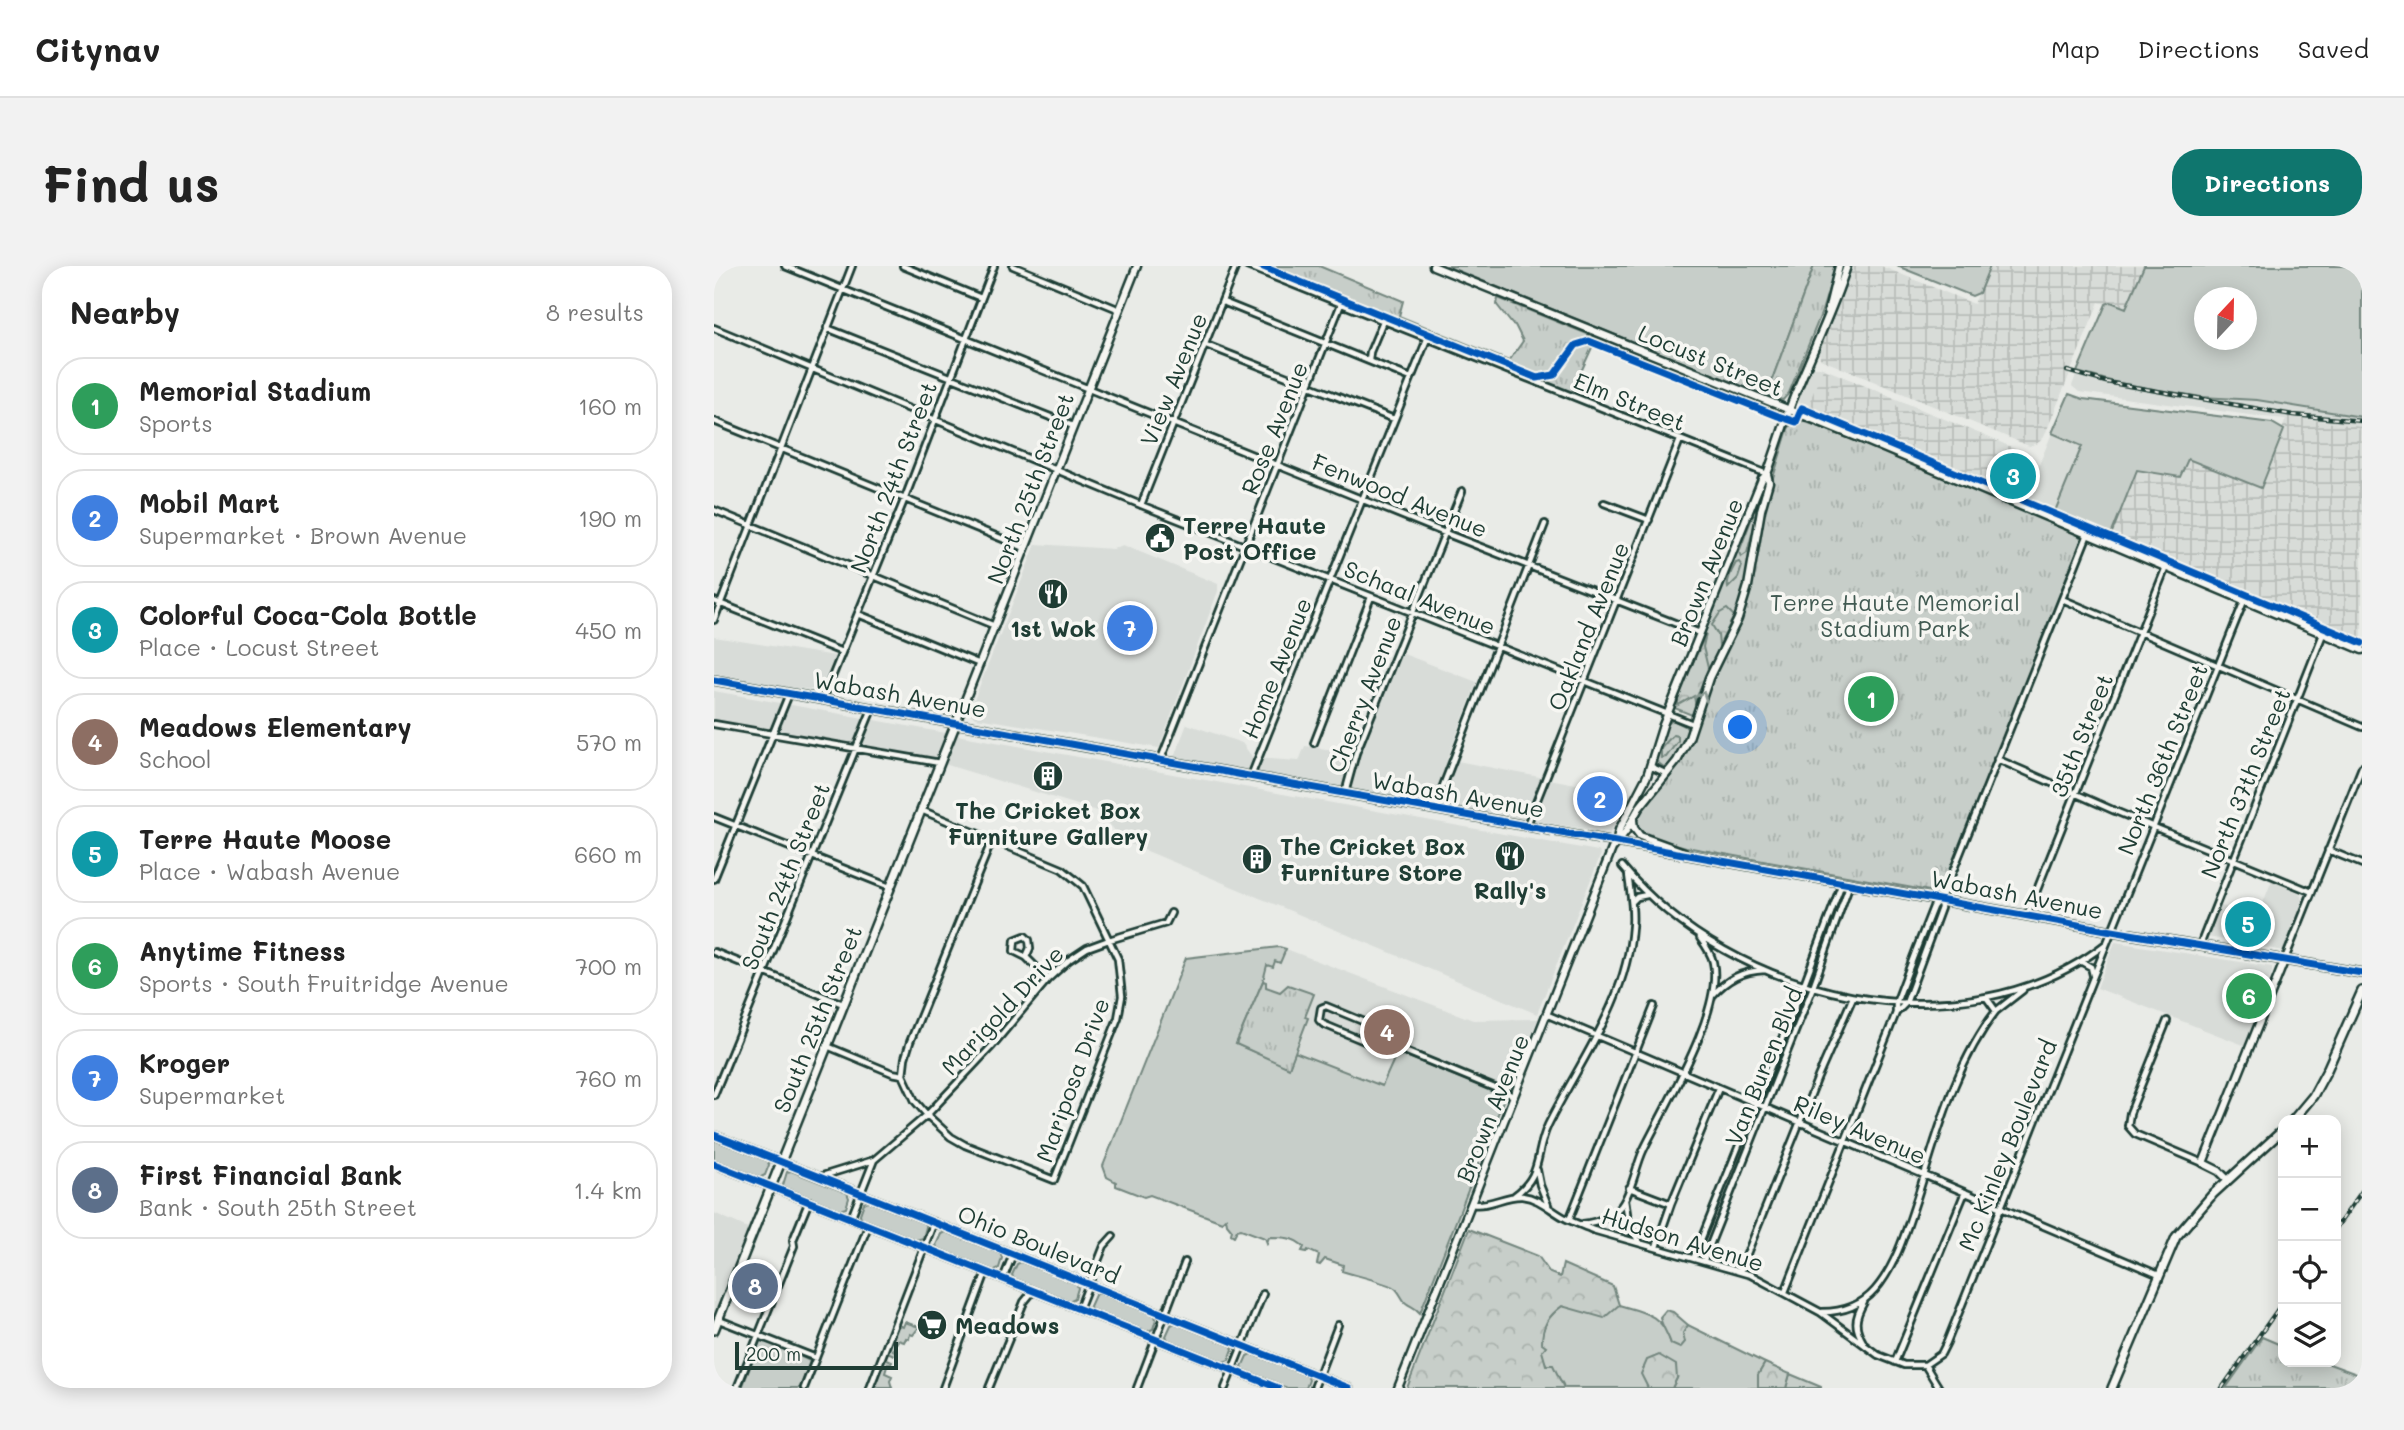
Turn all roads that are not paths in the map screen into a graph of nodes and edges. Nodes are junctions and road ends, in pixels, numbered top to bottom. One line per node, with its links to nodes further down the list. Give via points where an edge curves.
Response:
1 (785, 266): 12 (street, Fenwood Avenue)
2 (852, 266): 12 (street)
3 (903, 266): 13 (street)
4 (994, 266): 13 (street, North 24th Street)
5 (1013, 266): 16 (street)
6 (1137, 266): 16 (street, North 25th Street)
7 (1236, 266): 14 (street, View Avenue)
8 (1247, 266): 15 (street, Elm Street)
9 (1433, 266): 31 (street, Locust Street)
10 (1839, 266): 17 (street)
11 (1846, 266): 17 (street)
12 (842, 289): 20 (street); 21 (street, Fenwood Avenue)
13 (981, 298): 21 (street, North 24th Street)
14 (1223, 302): 23 (street); 24 (street, View Avenue)
15 (1341, 304): 18 (street, Elm Street); 23 (street, Rose Avenue)
16 (1120, 310): 30 (street, North 25th Street)
17 (1827, 316): 31 (street, Brown Avenue)
18 (1383, 321): 22 (street, Elm Street); 25 (street)
19 (714, 328): 26 (street, Schaal Avenue)
20 (827, 328): 26 (street); 27 (street)
21 (965, 339): 27 (street, North 24th Street); 30 (street, Fenwood Avenue)
22 (1427, 339): 28 (street, Home Avenue); 37 (street, Elm Street)
23 (1326, 344): 25 (street); 29 (street, Rose Avenue)
24 (1206, 345): 29 (street); 35 (street, View Avenue)
25 (1368, 361): 28 (street)
26 (811, 367): 33 (street, Schaal Avenue); 38 (street)
27 (950, 377): 33 (street, North 24th Street); 36 (street)
28 (1410, 378): 32 (street, Home Avenue)
29 (1310, 386): 32 (street); 39 (street, Rose Avenue)
30 (1087, 388): 35 (street, Fenwood Avenue); 36 (street, North 25th Street)
31 (1789, 411): 41 (street, Brown Avenue); 52 (street, Locust Street)
32 (1394, 419): 44 (street, Home Avenue)
33 (935, 420): 40 (street, Schaal Avenue); 43 (street, North 24th Street)
34 (714, 421): 38 (street)
35 (1174, 424): 39 (street, Fenwood Avenue); 46 (street, View Avenue)
36 (1073, 426): 40 (street, North 25th Street)
37 (1680, 440): 41 (street, Elm Street); 48 (street, Oakland Avenue)
38 (781, 448): 43 (street); 50 (street)
39 (1278, 465): 44 (street, Fenwood Avenue); 53 (street, Rose Avenue)
40 (1056, 470): 46 (street, Schaal Avenue); 54 (street, North 25th Street)
41 (1768, 474): 69 (street, Brown Avenue, via 1762,479); 86 (street, Brown Avenue, one-way to 41, via 1742,608)
42 (1462, 491): 51 (street, Cherry Avenue)
43 (905, 498): 54 (street); 57 (street, North 24th Street)
44 (1362, 499): 51 (street, Fenwood Avenue); 58 (street, Home Avenue)
45 (1604, 503): 48 (street)
46 (1141, 505): 53 (street, Schaal Avenue)
47 (714, 510): 50 (street)
48 (1648, 520): 61 (street, Oakland Avenue)
49 (1545, 524): 55 (street)
50 (750, 525): 57 (street); 64 (street)
51 (1446, 533): 55 (street, Fenwood Avenue); 66 (street, Cherry Avenue)
52 (2088, 534): 56 (street, Locust Street); 60 (street)
53 (1245, 546): 58 (street, Schaal Avenue); 92 (street, Rose Avenue)
54 (1025, 548): 68 (street, North 25th Street)
55 (1529, 566): 61 (street, Fenwood Avenue); 72 (street)
56 (2166, 567): 62 (street, Locust Street); 70 (street, 35th Street)
57 (872, 575): 65 (street, North 24th Street); 68 (street)
58 (1330, 580): 59 (street, Schaal Avenue); 97 (street, Home Avenue)
59 (1371, 597): 66 (street, Schaal Avenue); 89 (street)
60 (2062, 599): 70 (street); 91 (street)
61 (1617, 600): 69 (street, Fenwood Avenue); 78 (street, Oakland Avenue)
62 (2245, 600): 71 (street, Locust Street); 76 (street, North 36th Street)
63 (714, 601): 64 (street)
64 (721, 604): 67 (street); 74 (street)
65 (858, 614): 74 (street, North 24th Street); 75 (street)
66 (1413, 614): 72 (street, Schaal Avenue); 99 (street, Cherry Avenue, via 1357,751)
67 (714, 620)
68 (996, 626): 75 (street, North 25th Street)
69 (1700, 633): 83 (street, Brown Avenue)
70 (2141, 633): 76 (street); 98 (street, 35th Street)
71 (2323, 634): 73 (street, Locust Street); 80 (street, North 37th Street)
72 (1497, 647): 78 (street, Schaal Avenue); 102 (street)
73 (2362, 650)
74 (842, 652): 81 (street, North 24th Street)
75 (981, 664): 84 (street, North 25th Street)
76 (2218, 665): 80 (street); 108 (street, North 36th Street)
77 (714, 680): 79 (main road, Wabash Avenue)
78 (1584, 681): 83 (street, Schaal Avenue); 106 (street, Oakland Avenue)
79 (789, 694): 81 (main road, Wabash Avenue); 88 (street)
80 (2297, 699): 87 (street); 114 (street, North 37th Street)
81 (823, 700): 82 (main road, Wabash Avenue)
82 (872, 709): 84 (main road, Wabash Avenue); 90 (street, South 24th Street)
83 (1667, 714): 86 (street, Schaal Avenue); 94 (street, Brown Avenue)
84 (956, 723): 92 (main road, Wabash Avenue); 93 (main road, South 25th Street)
85 (714, 724): 88 (street)
86 (1693, 724): 96 (street, Brown Avenue)
87 (2362, 727)
88 (773, 734): 90 (street); 107 (street)
89 (1314, 743)
90 (856, 749): 93 (street); 113 (street, South 24th Street)
91 (1997, 759): 98 (street); 123 (street)
92 (1161, 760): 97 (main road, Wabash Avenue)
93 (940, 764): 103 (main road, South 25th Street)
94 (1650, 766): 96 (street); 100 (street, Brown Avenue)
95 (2362, 767): 111 (street)
96 (1667, 774): 101 (street, Brown Avenue)
97 (1251, 776): 99 (main road, Wabash Avenue)
98 (2076, 792): 108 (street); 126 (street, 35th Street)
99 (1345, 793): 102 (main road, Wabash Avenue)
100 (1639, 794): 101 (street); 110 (street, Brown Avenue)
101 (1647, 798): 105 (street, Brown Avenue)
102 (1434, 809): 106 (main road, Wabash Avenue)
103 (921, 810): 109 (street, Mariposa Drive); 120 (main road, South 25th Street)
104 (714, 817): 107 (street)
105 (1633, 818): 110 (street, Brown Avenue); 112 (street, via 1640,836)
106 (1527, 825): 110 (main road, Wabash Avenue)
107 (735, 826): 113 (street); 118 (street)
108 (2155, 826): 114 (street); 127 (street, North 36th Street)
109 (992, 840): 129 (street, Mariposa Drive, via 1062,869 1083,886); 163 (street, via 910,1042)
110 (1616, 841): 112 (main road, Wabash Avenue); 156 (street, Brown Avenue)
111 (2328, 850): 115 (street); 121 (street)
112 (1687, 854): 119 (main road, Wabash Avenue)
113 (812, 856): 120 (street); 139 (street, South 24th Street)
114 (2234, 859): 121 (street); 131 (street, North 37th Street)
115 (2362, 864)
116 (1622, 866): 117 (street)
117 (1628, 873): 122 (street); 124 (street)
118 (714, 879)
119 (1846, 883): 123 (main road, Wabash Avenue); 143 (street); 144 (street, Van Buren Blvd)
120 (890, 887): 152 (main road, South 25th Street)
121 (2312, 892): 136 (street)
122 (1648, 895): 124 (street); 128 (street)
123 (1940, 899): 126 (main road, Wabash Avenue); 132 (street); 134 (street, via 1941,908)
124 (1632, 902): 158 (street, via 1632,929 1621,976)
125 (1171, 913): 129 (street, Marigold Drive, via 1167,923)
126 (2027, 915): 127 (main road, Wabash Avenue)
127 (2112, 931): 130 (street, Mc Kinley Boulevard); 131 (main road, Wabash Avenue)
128 (1698, 935): 138 (street); 147 (street, via 1713,959)
129 (1109, 940): 141 (street, Marigold Drive, via 1087,948); 169 (street, Mariposa Drive, via 1121,977 1118,1018 1054,1180 965,1145)
130 (2107, 943): 137 (street); 142 (street, Mc Kinley Boulevard)
131 (2199, 946): 136 (main road, Wabash Avenue)
132 (1916, 950): 134 (street); 150 (street)
133 (714, 952): 139 (street)
134 (1923, 953): 151 (street)
135 (1026, 957): 135 (street, via 1030,943 1019,936 1014,951); 141 (street)
136 (2285, 960): 140 (main road, Wabash Avenue); 177 (street)
137 (2081, 962): 142 (street, via 2091,967); 145 (street)
138 (1768, 969): 143 (street); 147 (street, via 1741,973)
139 (765, 972): 152 (street); 165 (street, South 24th Street)
140 (2362, 972)
141 (1048, 979): 169 (street, Marigold Drive)
142 (2093, 979): 193 (street, Mc Kinley Boulevard)
143 (1804, 984): 144 (street); 167 (street)
144 (1813, 987): 149 (street); 168 (street, Van Buren Blvd)
145 (2027, 987): 148 (street); 154 (street)
146 (2362, 991): 170 (main road, via 2313,1096)
147 (1711, 996): 162 (street)
148 (1985, 996): 151 (street); 154 (street)
149 (1853, 998): 150 (street); 171 (street)
150 (1896, 1003): 151 (street); 155 (street)
151 (1906, 1003): 155 (street)
152 (843, 1004): 159 (main road, South 25th Street)
153 (1654, 1006): 161 (street)
154 (1996, 1011): 180 (street, via 1955,1084)
155 (1896, 1013): 174 (street)
156 (1548, 1015): 158 (street, Riley Avenue); 166 (street, Brown Avenue)
157 (2167, 1021): 177 (street, via 2128,1126 2135,1134)
158 (1597, 1035): 161 (street, Riley Avenue); 179 (street, via 1548,1126)
159 (827, 1046): 163 (street); 176 (main road, South 25th Street)
160 (1402, 1051): 160 (street, via 1391,1033 1326,1006 1321,1009 1323,1024 1393,1054); 166 (street)
161 (1636, 1052): 162 (street, Riley Avenue); 195 (street)
162 (1684, 1073): 164 (street, Riley Avenue); 184 (street)
163 (903, 1075): 169 (street)
164 (1719, 1088): 167 (street, Riley Avenue); 191 (street)
165 (714, 1096)
166 (1515, 1096): 190 (street, Brown Avenue)
167 (1756, 1104): 168 (street, Riley Avenue); 204 (street)
168 (1765, 1108): 171 (street, Riley Avenue); 205 (street, Van Buren Blvd)
169 (927, 1115): 175 (street, Marigold Drive)
170 (2296, 1115)
171 (1800, 1122): 174 (street, Riley Avenue); 207 (street)
172 (714, 1135): 176 (street, Ohio Boulevard)
173 (2278, 1135): 182 (main road)
174 (1845, 1140): 180 (street, Riley Avenue); 213 (street)
175 (874, 1160): 181 (street, Marigold Drive); 186 (street, Marigold Drive)
176 (781, 1161): 181 (street, Ohio Boulevard); 183 (main road, South 25th Street)
177 (2203, 1163): 182 (street)
178 (714, 1164): 183 (street, Ohio Boulevard)
179 (1537, 1169): 187 (street); 192 (street)
180 (1924, 1175): 185 (street, Riley Avenue); 215 (street, via 1895,1254)
181 (819, 1177): 186 (street, Ohio Boulevard)
182 (2228, 1180): 209 (main road, via 2176,1237)
183 (771, 1186): 189 (street, Ohio Boulevard); 219 (main road, South 25th Street)
184 (1629, 1188): 188 (street); 191 (street)
185 (1965, 1192): 193 (street, Riley Avenue); 227 (street)
186 (861, 1193): 194 (street, Marigold Drive); 196 (street, Ohio Boulevard)
187 (1514, 1196): 190 (street); 192 (street, Hudson Avenue)
188 (1625, 1200): 197 (street, via 1599,1221); 200 (street, via 1629,1226)
189 (809, 1201): 194 (street, Ohio Boulevard); 222 (street)
190 (1472, 1204): 241 (street, Brown Avenue)
191 (1671, 1204): 202 (street)
192 (1549, 1207): 195 (street, Hudson Avenue)
193 (2001, 1207): 209 (street, Riley Avenue); 228 (street, Mc Kinley Boulevard, via 1941,1354)
194 (851, 1218): 198 (street, Ohio Boulevard)
195 (1569, 1220): 197 (street, Hudson Avenue)
196 (934, 1223): 201 (street); 203 (street, Ohio Boulevard)
197 (1580, 1224): 200 (street, Hudson Avenue)
198 (869, 1225): 201 (street, Ohio Boulevard); 226 (street)
199 (1113, 1236): 211 (street)
200 (1641, 1243): 202 (street, Hudson Avenue)
201 (925, 1246): 208 (street, Ohio Boulevard); 233 (street)
202 (1656, 1247): 204 (street, Hudson Avenue)
203 (1013, 1254): 210 (street); 211 (street, Ohio Boulevard)
204 (1694, 1257): 205 (street, Hudson Avenue)
205 (1704, 1260): 207 (street, Hudson Avenue)
206 (1185, 1262): 218 (street)
207 (1740, 1271): 213 (street, Hudson Avenue)
208 (986, 1272): 210 (street, Ohio Boulevard); 234 (street)
209 (2159, 1275): 243 (main road)
210 (1003, 1279): 212 (street, Ohio Boulevard)
211 (1088, 1284): 216 (street); 218 (street, Ohio Boulevard)
212 (1033, 1291): 216 (street, Ohio Boulevard); 235 (street, via 1024,1302)
213 (1785, 1293): 217 (street, Hudson Avenue)
214 (1263, 1294): 224 (street)
215 (1864, 1301): 217 (street); 225 (street, via 1855,1325)
216 (1079, 1309): 223 (street, Ohio Boulevard)
217 (1820, 1312): 225 (street, Hudson Avenue)
218 (1166, 1315): 223 (street); 224 (street, Ohio Boulevard)
219 (718, 1320): 221 (main road, South 25th Street); 222 (street)
220 (1338, 1325): 230 (street)
221 (714, 1330)
222 (757, 1335): 226 (street); 231 (street)
223 (1156, 1340): 229 (street, Ohio Boulevard); 236 (street)
224 (1242, 1346): 229 (street); 230 (street, Ohio Boulevard)
225 (1866, 1347): 227 (street, Hudson Avenue)
226 (816, 1358): 232 (street)
227 (1895, 1362): 228 (street, Hudson Avenue)
228 (1924, 1365): 242 (street)
229 (1232, 1370): 237 (street); 238 (street, Ohio Boulevard)
230 (1319, 1376): 239 (street); 240 (street, Ohio Boulevard)
231 (737, 1388)
232 (804, 1388)
233 (870, 1388)
234 (943, 1388)
235 (989, 1388)
236 (1137, 1388)
237 (1225, 1388)
238 (1278, 1388)
239 (1314, 1388)
240 (1349, 1388)
241 (1398, 1388)
242 (1939, 1388)
243 (2112, 1388)

